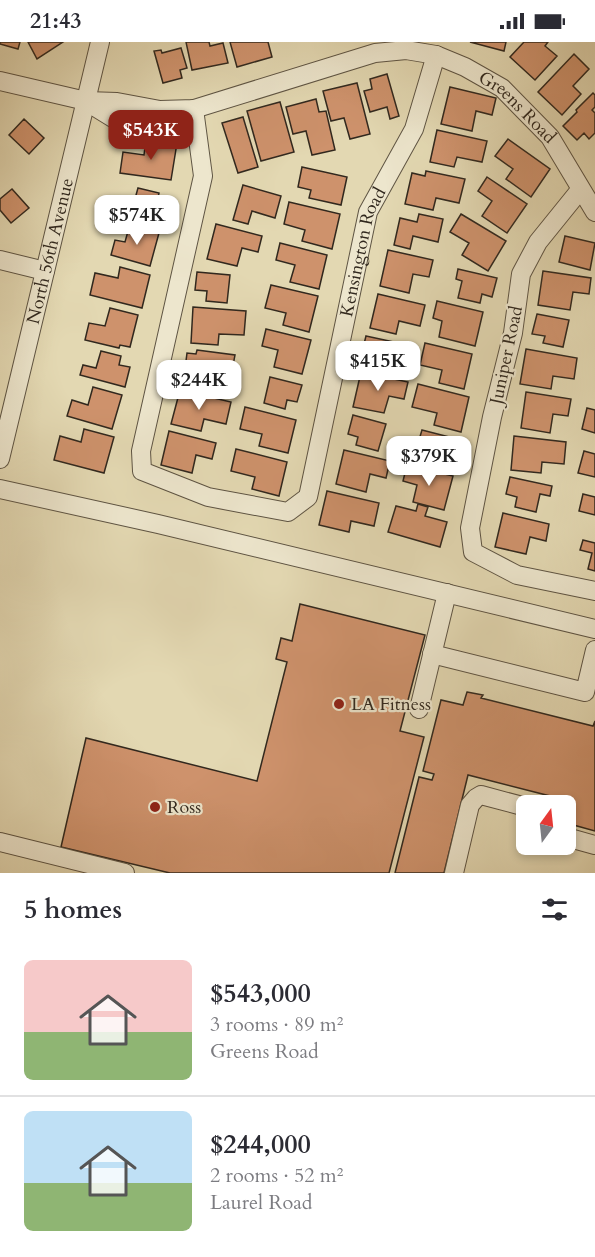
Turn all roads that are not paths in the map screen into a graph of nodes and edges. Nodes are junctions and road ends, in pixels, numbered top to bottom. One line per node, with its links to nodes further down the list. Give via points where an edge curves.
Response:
1 (100, 42): 4 (street, North 56th Avenue)
2 (436, 55): 5 (street, Greens Road, via 406,50 375,53); 5 (street, Kensington Road, via 414,129 368,212 308,497 288,512 208,497 142,471 141,451 203,176); 6 (street, Greens Road, via 501,88 550,137)
3 (0, 81): 4 (street, Greens Road)
4 (86, 101): 5 (street, Greens Road, via 117,102 151,117); 9 (street, North 56th Avenue)
5 (194, 109)
6 (580, 190): 7 (street, Greens Road); 13 (street, Juniper Road, via 538,242 521,274 513,333 470,528 473,552 508,570)
7 (595, 212)
8 (0, 260): 9 (street)
9 (45, 272): 10 (street, North 56th Avenue)
10 (2, 440): 11 (street, North 56th Avenue)
11 (0, 459)
12 (0, 489): 14 (street)
13 (595, 591)
14 (447, 593): 15 (street); 17 (street)
15 (595, 629)
16 (595, 650): 17 (street, via 585,692)
17 (432, 654): 18 (street)
18 (419, 709)
19 (516, 804): 24 (street, via 481,795 476,798 470,805)
20 (576, 840): 22 (street)
21 (0, 842): 23 (street)
22 (595, 845)
23 (125, 873)
24 (454, 873)

